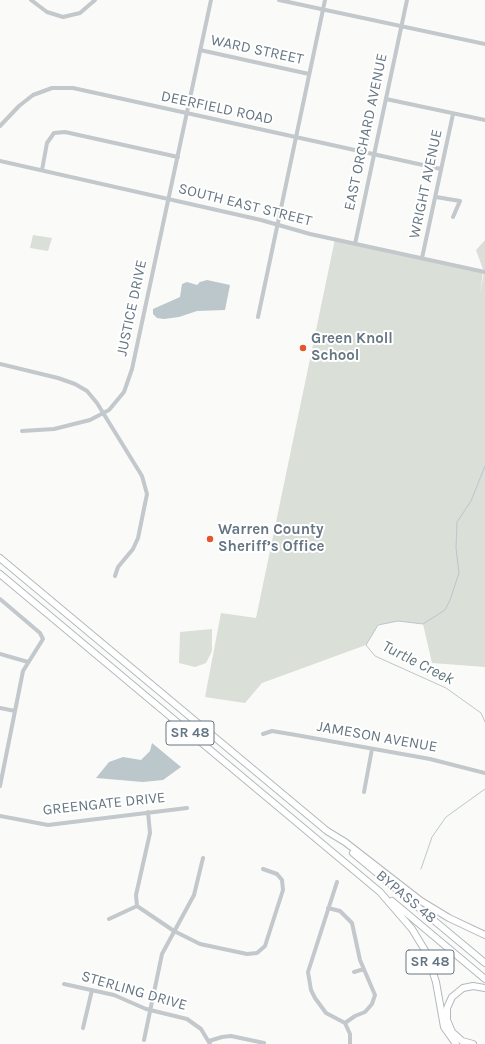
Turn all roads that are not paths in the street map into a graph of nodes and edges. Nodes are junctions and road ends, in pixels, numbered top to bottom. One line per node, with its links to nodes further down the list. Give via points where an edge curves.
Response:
1 (31, 0): 2 (street, via 47,12 63,17 80,13)
2 (96, 0)
3 (211, 0): 10 (street, JUSTICE DRIVE)
4 (279, 0): 7 (street)
5 (325, 0): 7 (street)
6 (407, 0): 8 (street, EAST ORCHARD AVENUE)
7 (323, 10): 8 (street); 11 (street)
8 (401, 26): 9 (street); 12 (street, EAST ORCHARD AVENUE)
9 (485, 44)
10 (200, 50): 11 (street, WARD STREET); 13 (street, JUSTICE DRIVE)
11 (309, 74): 17 (street)
12 (386, 99): 14 (street); 18 (street, EAST ORCHARD AVENUE)
13 (187, 114): 16 (street, DEERFIELD ROAD, via 73,88 61,88 33,95); 17 (street, DEERFIELD ROAD); 19 (street, JUSTICE DRIVE)
14 (453, 114): 15 (street); 21 (street, WRIGHT AVENUE)
15 (485, 120)
16 (0, 126)
17 (296, 138): 18 (street, DEERFIELD ROAD); 26 (street)
18 (374, 154): 21 (street, DEERFIELD ROAD); 27 (street, EAST ORCHARD AVENUE)
19 (178, 157): 22 (street, via 64,132 54,133 47,143); 24 (street, JUSTICE DRIVE)
20 (0, 161): 22 (street, SOUTH EAST STREET)
21 (442, 169): 23 (street, WRIGHT AVENUE)
22 (42, 170): 24 (street, SOUTH EAST STREET)
23 (436, 197): 25 (street, via 460,201); 28 (street, WRIGHT AVENUE)
24 (168, 199): 26 (street, SOUTH EAST STREET); 32 (street, JUSTICE DRIVE, via 128,383 118,402)
25 (453, 217)
26 (277, 225): 27 (street, SOUTH EAST STREET); 30 (street)
27 (355, 244): 28 (street, SOUTH EAST STREET)
28 (422, 258): 29 (street, SOUTH EAST STREET)
29 (485, 272)
30 (258, 317)
31 (0, 364): 32 (street, via 75,384 87,391)
32 (104, 414): 33 (street, JUSTICE DRIVE, via 72,425 39,431); 36 (street, via 142,476 147,494 136,544 121,562)
33 (22, 431)
34 (0, 558): 51 (highway, SR 48)
35 (0, 574): 55 (highway, SR 48)
36 (115, 576)
37 (0, 599): 39 (street, via 40,632 43,639)
38 (0, 654): 39 (street)
39 (28, 662): 41 (street, via 23,671)
40 (0, 708): 41 (street)
41 (15, 711): 44 (street)
42 (263, 734): 43 (street, JAMESON AVENUE, via 272,731)
43 (372, 749): 45 (street, JAMESON AVENUE); 47 (street)
44 (2, 762): 46 (street)
45 (485, 773)
46 (0, 786)
47 (364, 792)
48 (187, 808): 49 (street, GREENGATE DRIVE)
49 (148, 812): 50 (street, GREENGATE DRIVE, via 48,825); 56 (street, via 150,833 136,895)
50 (0, 816)
51 (327, 832): 60 (highway, SR 48, via 345,842 421,901); 61 (highway, BYPASS 48)
52 (203, 858): 59 (street, via 194,895)
53 (263, 869): 59 (street, via 277,874 282,880 282,890 265,946 257,953 246,954 200,944)
54 (337, 882): 57 (street)
55 (380, 892): 64 (highway, BYPASS 48); 76 (highway, SR 48, via 412,929 426,952 436,982 444,1027)
56 (137, 906): 58 (street); 59 (street)
57 (328, 908): 62 (street, via 340,911 352,923); 69 (street, via 308,972 315,998 326,1013)
58 (109, 919)
59 (174, 931): 68 (street, via 162,954)
60 (485, 935)
61 (485, 963)
62 (364, 969): 63 (street); 69 (street, via 375,995 372,1004 365,1012)
63 (354, 972)
64 (485, 979)
65 (64, 984): 67 (street, STERLING DRIVE)
66 (485, 988): 71 (highway, via 469,987 452,997 446,1017 450,1029)
67 (92, 990): 68 (street, STERLING DRIVE, via 114,995); 70 (street)
68 (150, 1010): 72 (street); 73 (street, STERLING DRIVE, via 192,1021)
69 (345, 1023): 75 (street, via 350,1034)
70 (83, 1028)
71 (456, 1036): 77 (highway); 78 (highway)
72 (144, 1040)
73 (210, 1043): 74 (street, via 231,1036)
74 (264, 1043)
75 (350, 1044)
76 (456, 1044)
77 (463, 1044)
78 (473, 1044)

